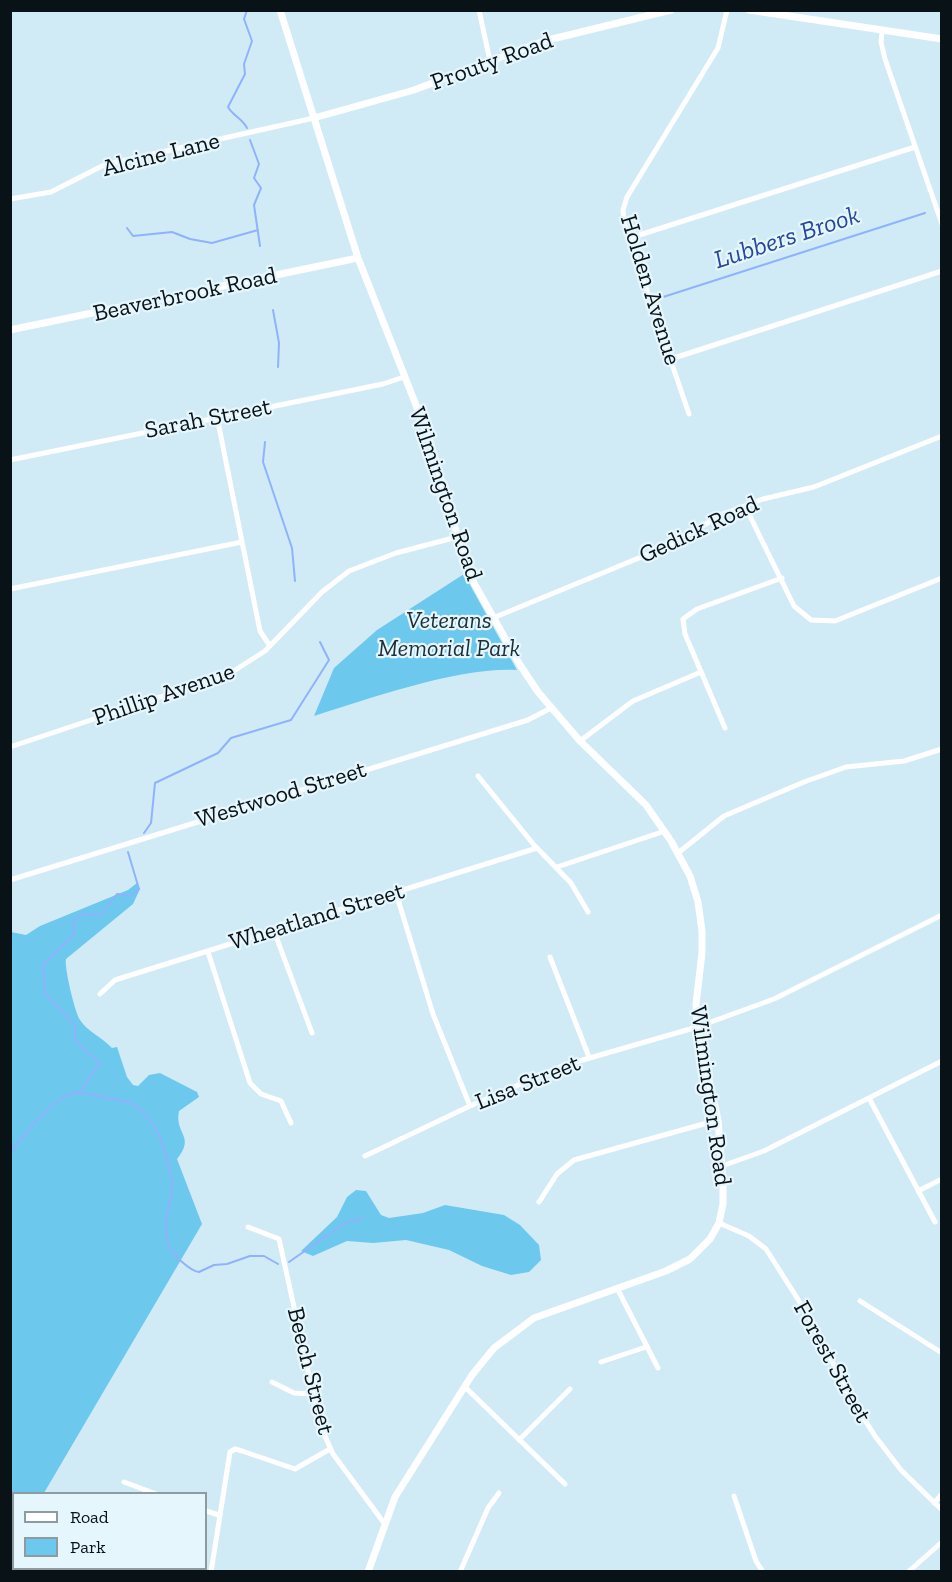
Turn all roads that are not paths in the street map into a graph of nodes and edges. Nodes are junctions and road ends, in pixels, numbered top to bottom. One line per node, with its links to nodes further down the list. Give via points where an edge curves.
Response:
1 (280, 10): 9 (main road, Wilmington Road)
2 (479, 10): 8 (street)
3 (727, 10): 13 (street, Holden Avenue, via 718,48 626,200 623,216)
4 (749, 10): 6 (main road)
5 (669, 11): 8 (main road, Prouty Road, via 544,41)
6 (882, 31): 7 (main road); 10 (street, via 883,51)
7 (941, 39)
8 (490, 61): 9 (main road, Prouty Road, via 398,95)
9 (314, 118): 11 (street, Alcine Lane, via 117,162 51,192); 14 (main road, Wilmington Road)
10 (915, 147): 12 (street); 13 (street)
11 (10, 199)
12 (942, 224)
13 (630, 238): 17 (street, Holden Avenue)
14 (358, 258): 16 (main road, Beaverbrook Road); 18 (main road, Wilmington Road)
15 (942, 271): 17 (street)
16 (10, 330)
17 (671, 359): 19 (street, Holden Avenue)
18 (404, 377): 20 (street, Sarah Street); 24 (main road, Wilmington Road, via 433,449)
19 (689, 414)
20 (217, 417): 22 (street, Sarah Street); 25 (street)
21 (942, 436): 23 (street, Gedick Road, via 814,487)
22 (10, 460)
23 (745, 506): 26 (street); 29 (street, Gedick Road, via 716,517 668,546)
24 (458, 537): 29 (main road, Wilmington Road, via 474,583); 30 (street, Phillip Avenue, via 396,553 349,571 322,592)
25 (242, 543): 28 (street); 30 (street, via 260,632)
26 (782, 578): 27 (street, via 798,610 807,618 823,622 835,621); 31 (street, via 697,609 683,619)
27 (942, 578)
28 (10, 589)
29 (493, 618): 32 (main road, Wilmington Road)
30 (270, 646): 35 (street, Phillip Avenue, via 229,674)
31 (700, 672): 33 (street); 34 (street, via 637,698)
32 (551, 708): 34 (main road, Wilmington Road); 42 (street, Westwood Street, via 528,720)
33 (725, 728)
34 (580, 741): 38 (main road, Wilmington Road, via 633,790)
35 (10, 747)
36 (942, 749): 40 (street, via 904,760 846,767 804,782 724,816)
37 (478, 776): 39 (street)
38 (665, 831): 40 (main road, Wilmington Road); 41 (street)
39 (537, 848): 41 (street); 43 (street, Wheatland Street)
40 (678, 853): 50 (main road, Wilmington Road, via 693,884 702,924)
41 (557, 867): 44 (street, via 582,897)
42 (10, 880)
43 (396, 893): 46 (street, Wheatland Street); 55 (street, via 433,1014)
44 (588, 912)
45 (942, 915): 50 (street, Lisa Street, via 795,990)
46 (274, 931): 47 (street, Wheatland Street); 51 (street)
47 (208, 952): 49 (street, Wheatland Street, via 115,980); 57 (street, via 250,1083 261,1094 281,1101)
48 (550, 957): 52 (street)
49 (100, 993)
50 (697, 1027): 52 (street, Lisa Street); 56 (main road, Wilmington Road)
51 (312, 1033)
52 (589, 1057): 55 (street, Lisa Street)
53 (942, 1061): 54 (street)
54 (869, 1098): 59 (street, via 764,1151); 61 (street)
55 (470, 1106): 58 (street, Lisa Street)
56 (718, 1120): 59 (main road, Wilmington Road); 62 (street, via 574,1160 557,1174)
57 (291, 1123)
58 (365, 1156)
59 (722, 1166): 64 (main road, Wilmington Road)
60 (942, 1179): 61 (street)
61 (918, 1191): 63 (street)
62 (539, 1202)
63 (935, 1222)
64 (719, 1223): 66 (main road, via 705,1245 687,1261); 84 (street, Forest Street, via 766,1249 813,1323 850,1397 875,1436)
65 (248, 1227): 75 (street, Beech Street, via 279,1239)
66 (617, 1288): 68 (street); 73 (main road, via 524,1324 494,1348)
67 (860, 1301): 69 (street)
68 (646, 1347): 70 (street); 71 (street)
69 (942, 1353)
70 (601, 1362)
71 (658, 1368)
72 (272, 1383): 75 (street, via 294,1393)
73 (465, 1387): 76 (street); 88 (main road, via 395,1497)
74 (570, 1389): 76 (street)
75 (313, 1394): 77 (street, Beech Street, via 318,1421)
76 (519, 1440): 79 (street)
77 (330, 1449): 87 (street, via 295,1469 232,1450); 88 (street, Beech Street)
78 (124, 1482): 80 (street)
79 (565, 1484)
80 (151, 1492)
81 (499, 1493): 94 (street, via 488,1508)
82 (942, 1494): 84 (street)
83 (734, 1496): 95 (street)
84 (934, 1503): 86 (street, Forest Street)
85 (207, 1510): 87 (street)
86 (942, 1510)
87 (219, 1515): 92 (street)
88 (384, 1523): 93 (main road)
89 (942, 1542): 96 (street)
90 (148, 1570): 91 (street)
91 (166, 1572)
92 (211, 1572)
93 (368, 1572)
94 (460, 1572)
95 (763, 1572)
96 (908, 1572)

